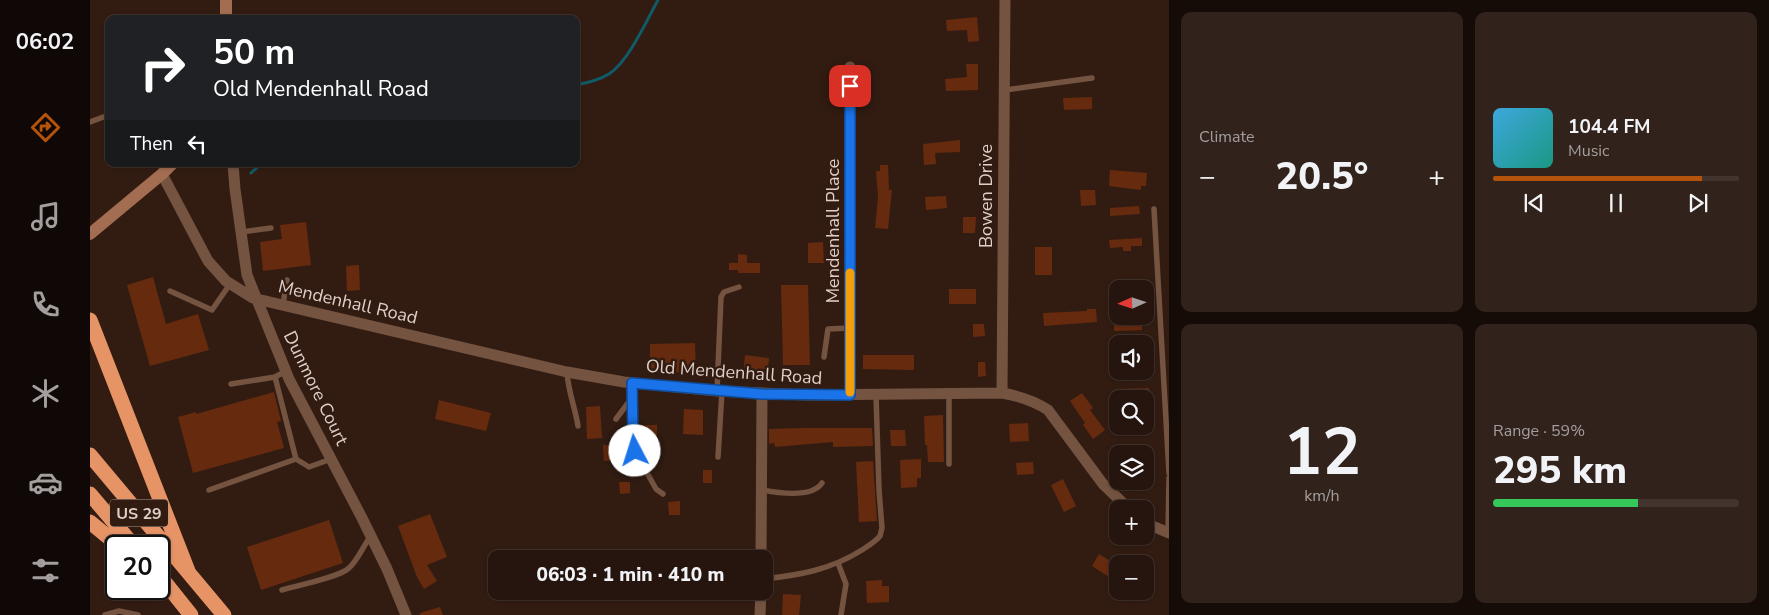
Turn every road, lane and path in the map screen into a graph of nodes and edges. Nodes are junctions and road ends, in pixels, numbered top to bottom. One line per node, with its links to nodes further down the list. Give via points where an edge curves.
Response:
1 (226, 0): 3 (main road)
2 (1005, 0): 6 (street, Bowen Drive)
3 (226, 15)
4 (850, 67): 23 (street, Mendenhall Place)
5 (1092, 78): 6 (lane)
6 (1004, 90): 33 (street, Bowen Drive)
7 (105, 116): 8 (lane)
8 (90, 122)
9 (169, 167): 11 (main road)
10 (233, 167): 14 (street, Dunmore Court)
11 (162, 174): 15 (main road); 17 (street, Mendenhall Road, via 208,261)
12 (1154, 209): 45 (lane)
13 (271, 228): 14 (lane)
14 (241, 232): 20 (street, Dunmore Court, via 247,275)
15 (90, 234)
16 (286, 280): 21 (lane)
17 (230, 284): 19 (lane, via 212,310); 20 (street, Mendenhall Road)
18 (739, 287): 31 (lane, via 724,292 721,298)
19 (170, 291)
20 (257, 299): 21 (street, Mendenhall Road); 25 (street, Dunmore Court)
21 (283, 304): 26 (street, Mendenhall Road)
22 (90, 320): 61 (highway)
23 (850, 328): 24 (lane, via 828,329); 35 (street, Mendenhall Place)
24 (824, 357)
25 (286, 371): 28 (lane); 43 (street, Dunmore Court)
26 (567, 372): 27 (street, Mendenhall Road); 39 (lane, via 568,391)
27 (587, 376): 29 (street, Old Mendenhall Road)
28 (275, 377): 30 (lane); 42 (lane)
29 (632, 383): 31 (street, Old Mendenhall Road); 37 (lane)
30 (231, 384)
31 (720, 391): 34 (street, Old Mendenhall Road); 41 (lane)
32 (949, 393): 33 (street, Old Mendenhall Road); 36 (street, Old Mendenhall Road); 44 (lane)
33 (1002, 393): 52 (street, Old Mendenhall Road, via 1035,401 1048,410 1103,484)
34 (762, 394): 35 (street, Old Mendenhall Road); 49 (street)
35 (850, 395): 36 (street, Old Mendenhall Road)
36 (876, 395): 60 (lane, via 882,533 878,540)
37 (631, 399): 38 (lane); 51 (lane, via 635,451 656,489)
38 (616, 419)
39 (578, 426)
40 (90, 455): 61 (highway, US 29)
41 (718, 457)
42 (296, 459): 43 (lane, via 309,467); 48 (lane)
43 (331, 460): 58 (street, Dunmore Court)
44 (949, 464)
45 (1169, 473)
46 (1169, 478): 55 (lane)
47 (822, 483): 49 (lane, via 818,489 809,492)
48 (209, 490)
49 (762, 490): 59 (street)
50 (90, 494): 57 (highway, US 29)
51 (663, 494)
52 (1120, 500)
53 (90, 522): 56 (highway)
54 (1154, 527): 55 (street)
55 (1168, 533)
56 (106, 535)
57 (125, 535)
58 (371, 536): 64 (lane, via 344,572); 71 (street, Dunmore Court)
59 (761, 550)
60 (838, 563): 62 (lane, via 820,570); 73 (lane, via 846,584)
61 (188, 571): 70 (highway, US 29)
62 (773, 577)
63 (170, 589): 65 (highway)
64 (282, 590)
65 (172, 591): 69 (highway)
66 (761, 600): 72 (street)
67 (105, 615): 68 (lane, via 119,611)
68 (138, 615)
69 (191, 615)
70 (224, 615)
71 (406, 615)
72 (760, 615)
73 (841, 615)

